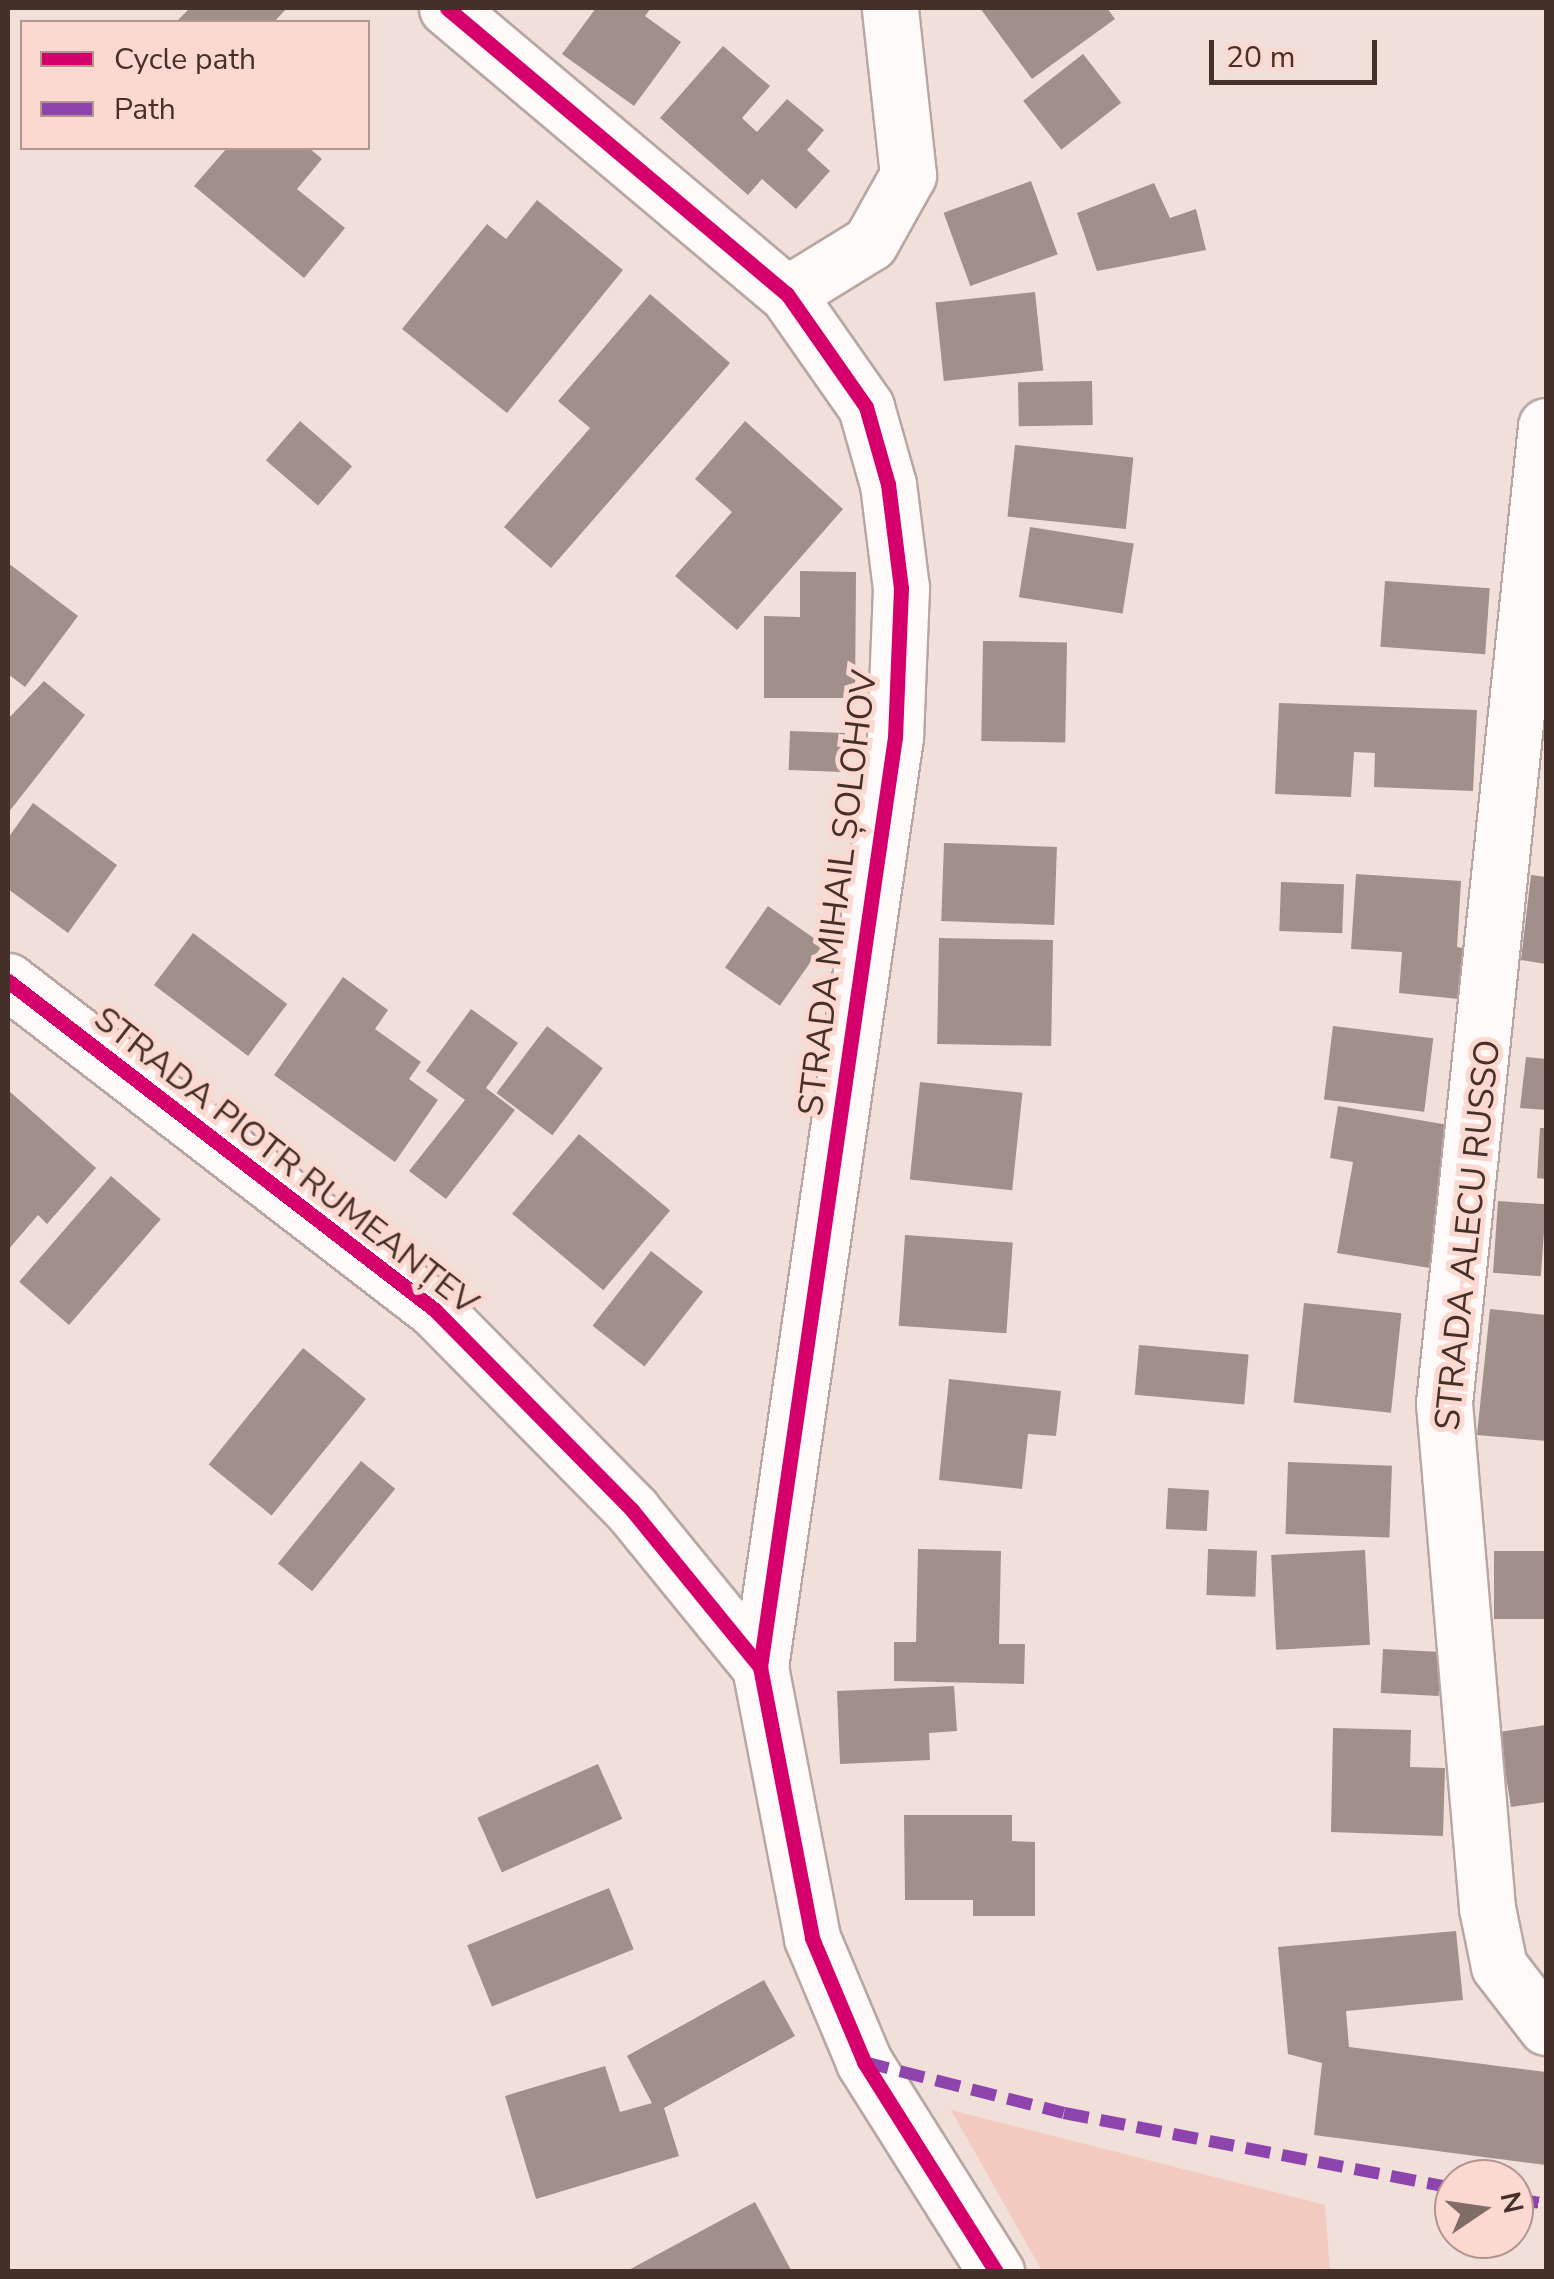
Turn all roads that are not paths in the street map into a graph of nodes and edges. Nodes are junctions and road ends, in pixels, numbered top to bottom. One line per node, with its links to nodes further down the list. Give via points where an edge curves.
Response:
1 (447, 8): 3 (street, STRADA MIHAIL ȘOLOHOV)
2 (890, 8): 3 (street, via 908,175 870,242)
3 (787, 294): 6 (street, STRADA MIHAIL ȘOLOHOV, via 866,408 901,588 895,737)
4 (1546, 426): 7 (street, STRADA ALECU RUSSO, via 1444,1402 1487,1908 1499,1966)
5 (8, 981): 6 (street, STRADA PIOTR RUMEANȚEV, via 435,1310 619,1495)
6 (760, 1667): 8 (street, STRADA PIOTR RUMEANȚEV, via 812,1938 864,2062)
7 (1546, 2026)
8 (996, 2272)

